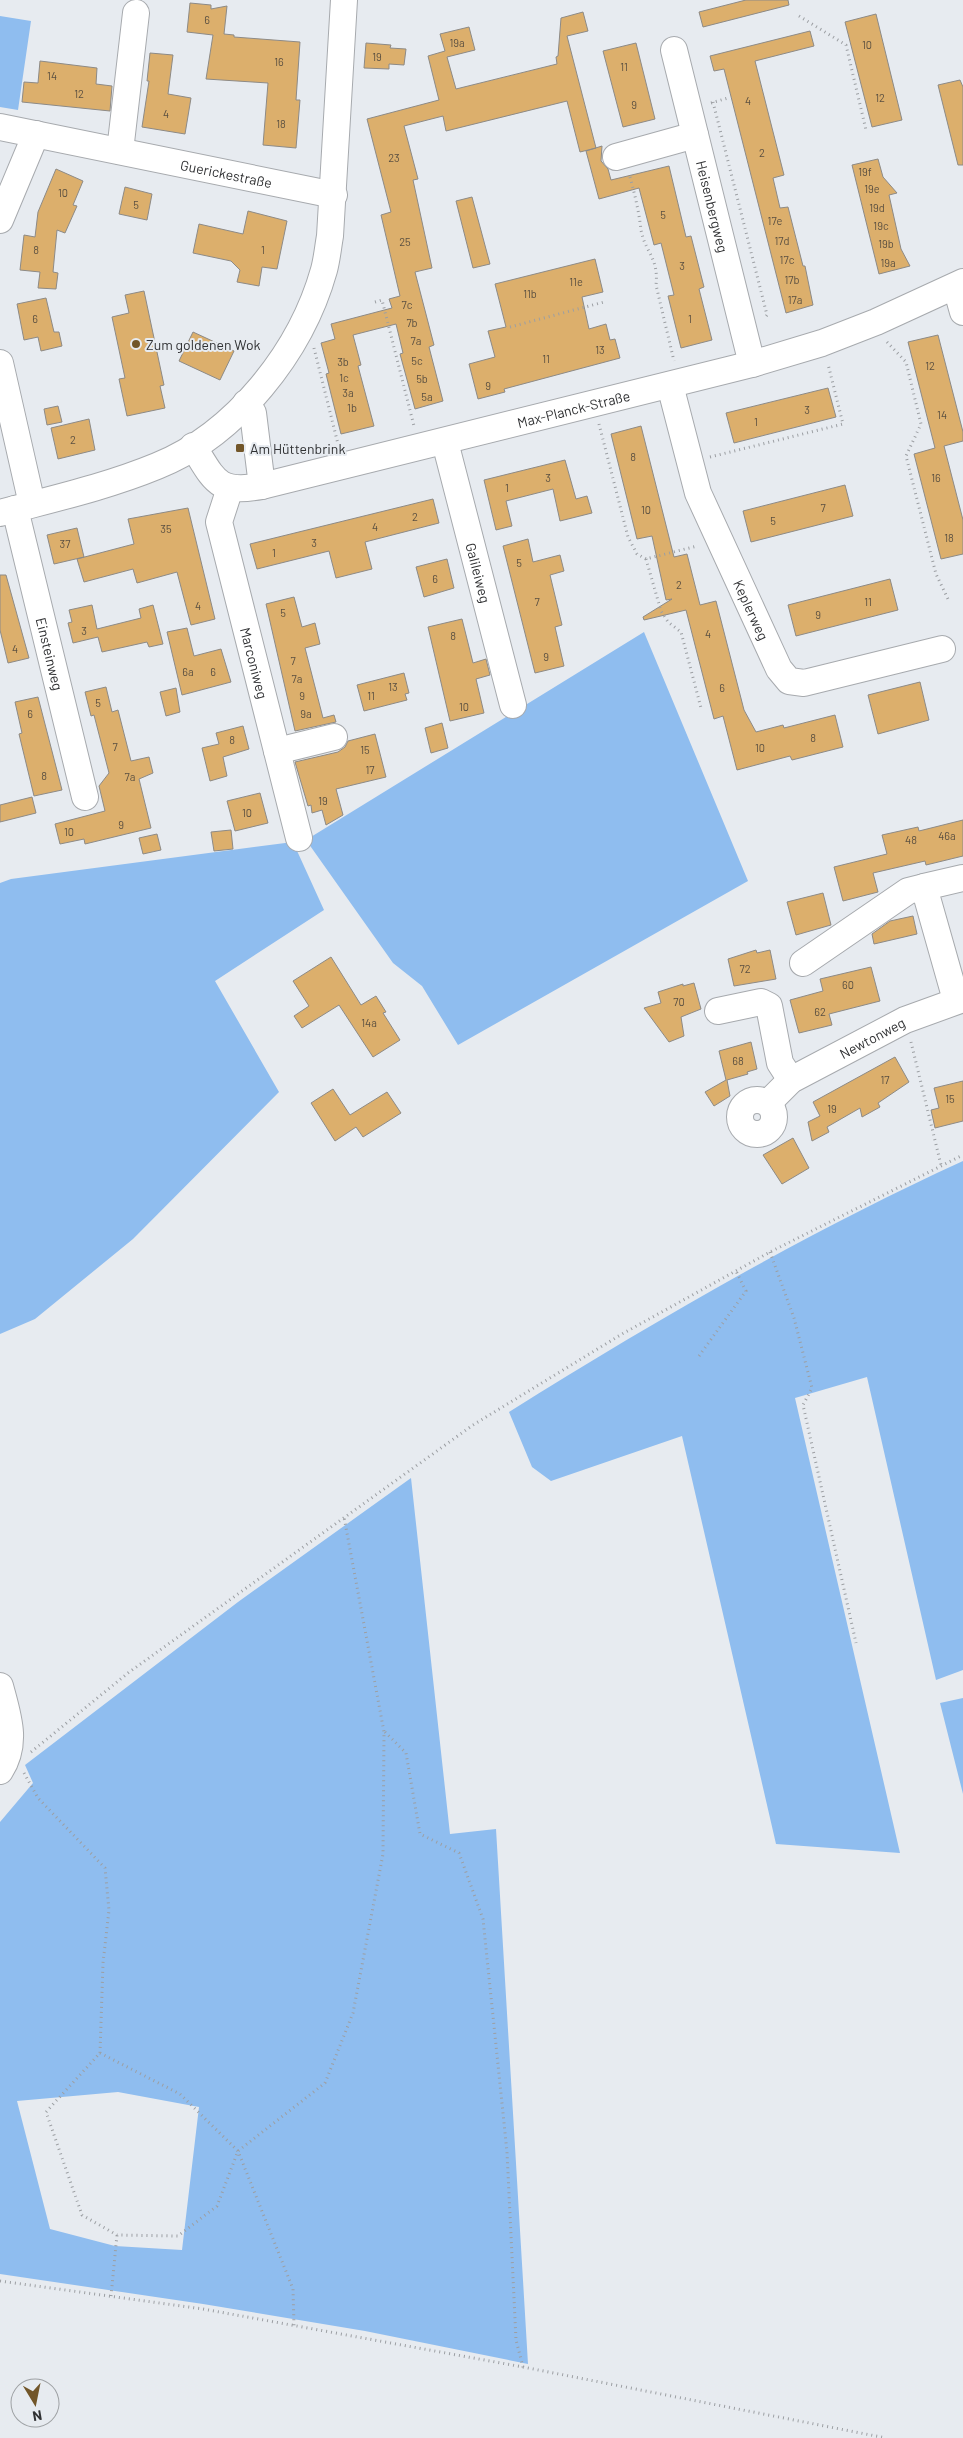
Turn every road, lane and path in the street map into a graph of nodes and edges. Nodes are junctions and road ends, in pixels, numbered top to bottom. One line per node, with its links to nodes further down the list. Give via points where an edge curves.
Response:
1 (344, 0): 11 (street)
2 (136, 13): 9 (street)
3 (799, 16): 6 (path, via 846,45)
4 (674, 50): 8 (street, Heisenbergweg)
5 (0, 127): 7 (street, Guerickestraße)
6 (866, 130)
7 (36, 134): 9 (street, Guerickestraße); 12 (street)
8 (694, 135): 10 (street); 22 (street, Heisenbergweg)
9 (120, 151): 11 (street, Guerickestraße)
10 (620, 155): 23 (path, via 646,244 654,258 656,285)
11 (334, 195): 24 (street, via 324,270 309,311 283,358)
12 (0, 220)
13 (960, 284): 16 (street); 17 (street, Max-Planck-Straße)
14 (375, 302): 28 (path, via 382,300)
15 (604, 302): 18 (path)
16 (963, 312)
17 (876, 322): 20 (street, Max-Planck-Straße); 36 (path, via 883,337 906,362 921,424 906,456 936,574)
18 (510, 327)
19 (313, 343): 30 (path)
20 (822, 343): 22 (street, Max-Planck-Straße); 29 (path, via 843,424)
21 (0, 363): 33 (street, Einsteinweg)
22 (752, 364): 23 (street, Max-Planck-Straße)
23 (676, 384): 25 (street, Max-Planck-Straße); 29 (street, Keplerweg)
24 (246, 403): 27 (street, via 220,428); 31 (street, via 253,414)
25 (594, 404): 26 (street, Max-Planck-Straße); 35 (path, via 628,537 636,554)
26 (445, 442): 28 (street, Max-Planck-Straße); 38 (street, Galileiweg)
27 (193, 446): 32 (street, via 210,474); 33 (street, via 158,466)
28 (419, 448): 30 (street, Max-Planck-Straße)
29 (690, 462): 34 (street, Keplerweg, via 698,493)
30 (344, 466): 31 (street, Max-Planck-Straße)
31 (262, 486): 32 (street, Max-Planck-Straße)
32 (230, 488): 41 (street, Marconiweg, via 219,522)
33 (16, 509): 42 (street, Einsteinweg)
34 (719, 540): 35 (path); 37 (street, Keplerweg, via 778,668 789,681 804,683)
35 (646, 558): 39 (path, via 661,610 668,622 681,632)
36 (948, 599)
37 (942, 649)
38 (512, 705)
39 (702, 708)
40 (334, 737): 41 (street)
41 (277, 751): 43 (street, Marconiweg)
42 (85, 797)
43 (299, 838)
44 (963, 878): 45 (street)
45 (924, 887): 46 (street, via 908,891); 47 (street, Newtonweg)
46 (803, 962)
47 (959, 999): 49 (street, Newtonweg)
48 (718, 1011): 50 (street, via 761,1002 769,1006 780,1063)
49 (905, 1020): 50 (street, Newtonweg); 53 (path)
50 (791, 1080): 51 (street, Newtonweg)
51 (768, 1103)
52 (963, 1155): 53 (path)
53 (941, 1165): 54 (path)
54 (770, 1252): 55 (path); 58 (path, via 794,1318 812,1388 802,1405)
55 (736, 1271): 56 (path, via 746,1291); 57 (path, via 622,1334 473,1425)
56 (699, 1356)
57 (344, 1517): 60 (path); 61 (path)
58 (856, 1643)
59 (0, 1686): 61 (street, via 11,1725)
60 (384, 1732): 63 (path, via 383,1854 352,2013 325,2083); 68 (path, via 406,1754 420,1834 459,1853 483,1919 507,2152 516,2340)
61 (9, 1764): 62 (path, via 105,1868 109,1910 103,1962)
62 (100, 2053): 63 (path, via 180,2094); 64 (path, via 46,2112 82,2215)
63 (238, 2151): 64 (path, via 217,2206 178,2236); 67 (path, via 293,2289)
64 (117, 2235): 66 (path)
65 (0, 2281): 66 (path)
66 (111, 2296): 67 (path)
67 (294, 2326): 68 (path)
68 (523, 2367): 69 (path)
69 (886, 2438)

